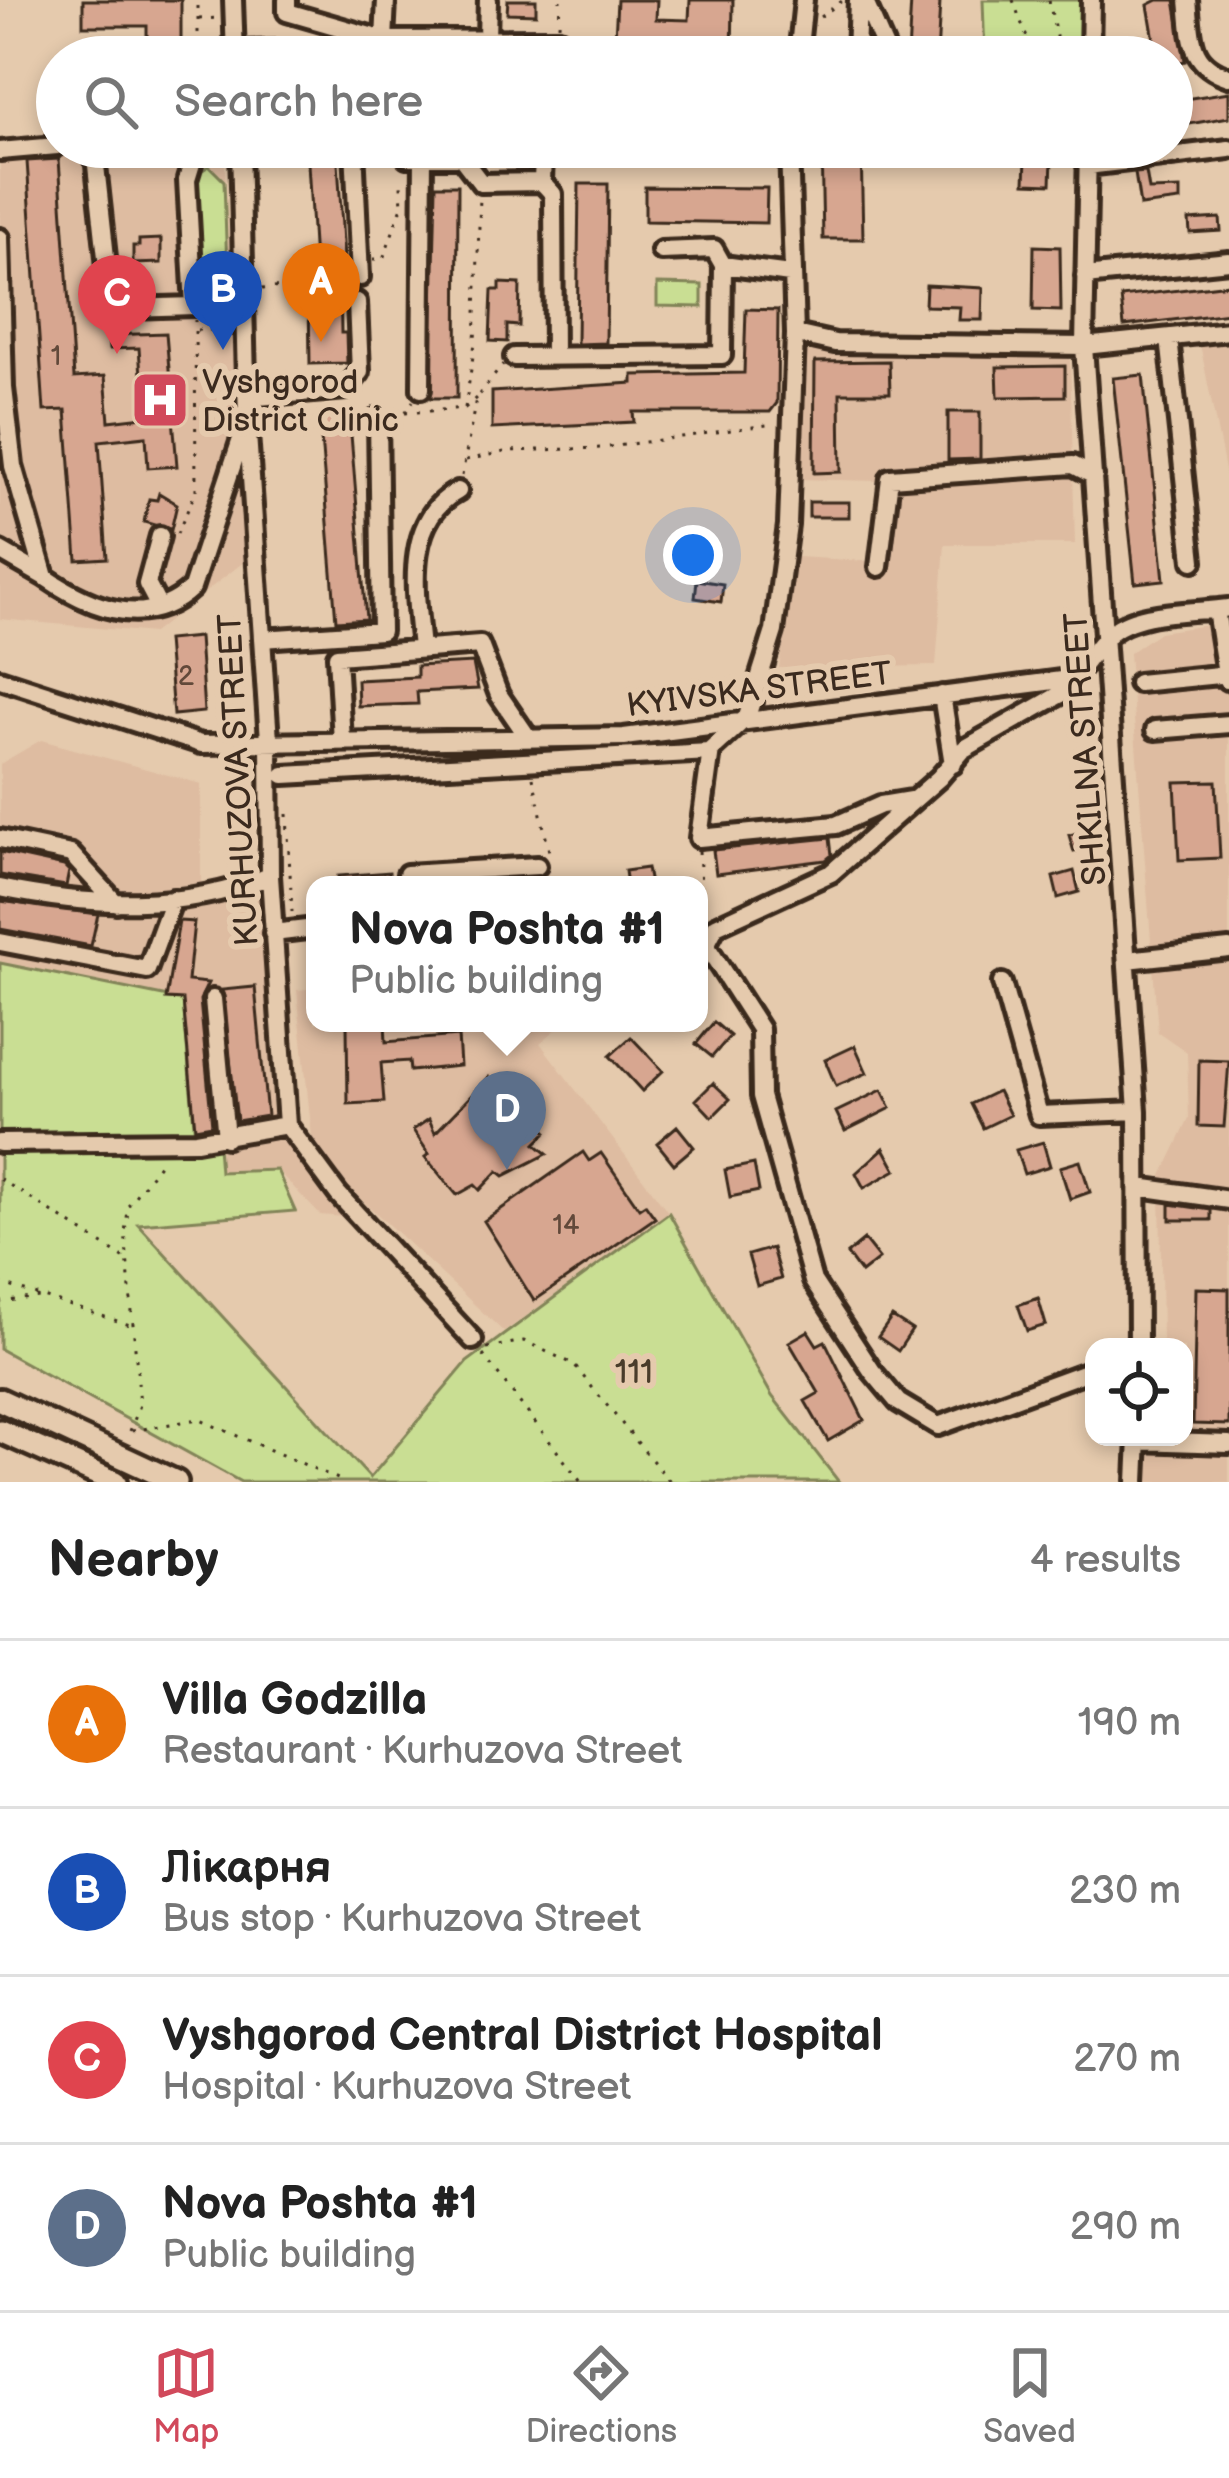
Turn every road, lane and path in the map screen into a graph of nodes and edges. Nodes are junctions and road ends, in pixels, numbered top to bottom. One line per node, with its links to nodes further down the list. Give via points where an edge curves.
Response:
1 (198, 0): 15 (path)
2 (233, 0): 16 (street)
3 (287, 0): 17 (street, via 287,12)
4 (386, 0): 18 (street)
5 (488, 0): 19 (street)
6 (560, 0): 20 (path)
7 (804, 0): 14 (street)
8 (843, 0): 14 (path)
9 (861, 0): 22 (street); 23 (street)
10 (1013, 0): 24 (path)
11 (1049, 0): 25 (path)
12 (1091, 0): 26 (street)
13 (1188, 0): 27 (street)
14 (801, 31): 21 (street)
15 (198, 36)
16 (234, 36)
17 (370, 36)
18 (384, 36)
19 (487, 36)
20 (558, 36)
21 (800, 36)
22 (858, 36)
23 (879, 36)
24 (1026, 36)
25 (1056, 36)
26 (1090, 36)
27 (1191, 36)
28 (1193, 55): 29 (street)
29 (1229, 77)
30 (36, 148): 32 (street)
31 (1229, 149): 33 (street)
32 (0, 151)
33 (1193, 151)
34 (96, 168): 55 (street, via 117,298 128,308)
35 (191, 168): 55 (street)
36 (241, 168): 65 (street, KURHUZOVA STREET)
37 (354, 168): 50 (street)
38 (416, 168): 64 (street)
39 (469, 168): 44 (street)
40 (542, 168): 43 (street)
41 (789, 168): 51 (street)
42 (1087, 168): 52 (street, SHKILNA STREET)
43 (542, 182): 44 (street); 62 (street, via 553,194)
44 (481, 183): 67 (path)
45 (401, 184): 50 (path, via 383,259)
46 (0, 238): 79 (street, via 13,466)
47 (661, 251): 49 (street, via 714,250)
48 (1229, 261): 52 (street)
49 (722, 266): 51 (street); 62 (street, via 722,355)
50 (360, 268): 53 (path, via 332,286)
51 (790, 274): 59 (street)
52 (1085, 277): 61 (street, SHKILNA STREET)
53 (256, 289)
54 (357, 302): 65 (street, via 360,372 346,388)
55 (194, 306): 56 (path)
56 (196, 330): 57 (path); 75 (path, via 196,491)
57 (215, 330)
58 (1229, 331): 60 (street)
59 (795, 334): 61 (street, via 835,343); 71 (street)
60 (1169, 338): 61 (street); 77 (street)
61 (1084, 346): 73 (street, SHKILNA STREET)
62 (554, 356): 63 (street)
63 (514, 357): 66 (path)
64 (421, 389): 68 (path)
65 (247, 398): 70 (street, KURHUZOVA STREET)
66 (476, 398): 67 (path); 72 (path)
67 (465, 408): 68 (path)
68 (405, 413): 69 (path)
69 (378, 418): 83 (street, via 380,631)
70 (248, 419): 80 (street, via 192,588); 83 (street, KURHUZOVA STREET)
71 (792, 425): 72 (path); 90 (street, via 774,631)
72 (466, 460): 74 (path)
73 (1094, 476): 78 (street, via 1073,465 890,478); 82 (street, SHKILNA STREET)
74 (458, 491): 84 (street, via 442,499 417,547)
75 (164, 544): 80 (street, via 147,584)
76 (0, 551): 79 (street)
77 (1193, 560)
78 (879, 567)
79 (45, 577): 80 (street, via 104,611)
80 (159, 607)
81 (1223, 609): 82 (street, via 1135,620); 85 (street)
82 (1107, 636): 87 (street, via 1089,666); 117 (street, SHKILNA STREET)
83 (262, 639): 94 (street, KURHUZOVA STREET)
84 (421, 648): 93 (street, via 480,645 499,695); 95 (street, via 337,656)
85 (1227, 678): 88 (street)
86 (0, 679): 94 (street, KYIVSKA STREET, via 201,744)
87 (1069, 679): 89 (street, KYIVSKA STREET); 97 (street, via 1061,694 964,749)
88 (1138, 683)
89 (942, 695): 90 (street, KYIVSKA STREET); 97 (street)
90 (747, 717): 93 (street, KYIVSKA STREET, via 624,737); 96 (street)
91 (1229, 724): 92 (street)
92 (1155, 730)
93 (527, 736): 95 (street, KYIVSKA STREET)
94 (269, 740): 95 (street, KYIVSKA STREET); 104 (street, KURHUZOVA STREET)
95 (342, 742)
96 (710, 752): 98 (street); 102 (street)
97 (953, 764): 100 (street)
98 (529, 766): 99 (street); 103 (path, via 552,863)
99 (284, 775): 111 (path)
100 (915, 799): 102 (street, via 836,825); 113 (street, via 830,873 716,926)
101 (0, 838): 109 (street, via 70,854)
102 (699, 838): 106 (path)
103 (536, 866): 105 (street)
104 (269, 876): 108 (street, via 219,896); 112 (street, KURHUZOVA STREET)
105 (407, 876)
106 (700, 876)
107 (0, 888): 109 (street, via 81,905)
108 (173, 899): 109 (street); 114 (street, via 147,970)
109 (116, 903)
110 (306, 929): 111 (street)
111 (293, 930): 112 (street)
112 (273, 933): 121 (street, KURHUZOVA STREET)
113 (708, 938)
114 (0, 942)
115 (1229, 949): 117 (street)
116 (708, 955): 135 (street, via 760,1029 761,1096 814,1281 898,1402 938,1426)
117 (1127, 960): 120 (street, SHKILNA STREET)
118 (1002, 982): 120 (street, via 1039,1115)
119 (213, 999): 122 (street)
120 (1137, 1112): 126 (street, SHKILNA STREET)
121 (287, 1125): 122 (street); 134 (street, via 338,1194)
122 (226, 1138): 123 (street)
123 (0, 1143)
124 (168, 1154): 128 (path, via 130,1204)
125 (0, 1179): 128 (path)
126 (1139, 1187): 127 (street); 133 (street, SHKILNA STREET)
127 (1229, 1200)
128 (126, 1260): 132 (path)
129 (0, 1283): 130 (path)
130 (40, 1297): 131 (path); 132 (path)
131 (0, 1302)
132 (132, 1326): 143 (path, via 140,1405 130,1431 199,1418)
133 (1138, 1338)
134 (473, 1340)
135 (1085, 1372)
136 (0, 1400): 142 (main road)
137 (0, 1431): 141 (main road)
138 (1193, 1442): 139 (street)
139 (1229, 1444)
140 (1138, 1446): 146 (street)
141 (115, 1482)
142 (176, 1482)
143 (345, 1482)
144 (580, 1482): 145 (path, via 480,1350 524,1340 573,1364)
145 (670, 1482)
146 (1136, 1482)

